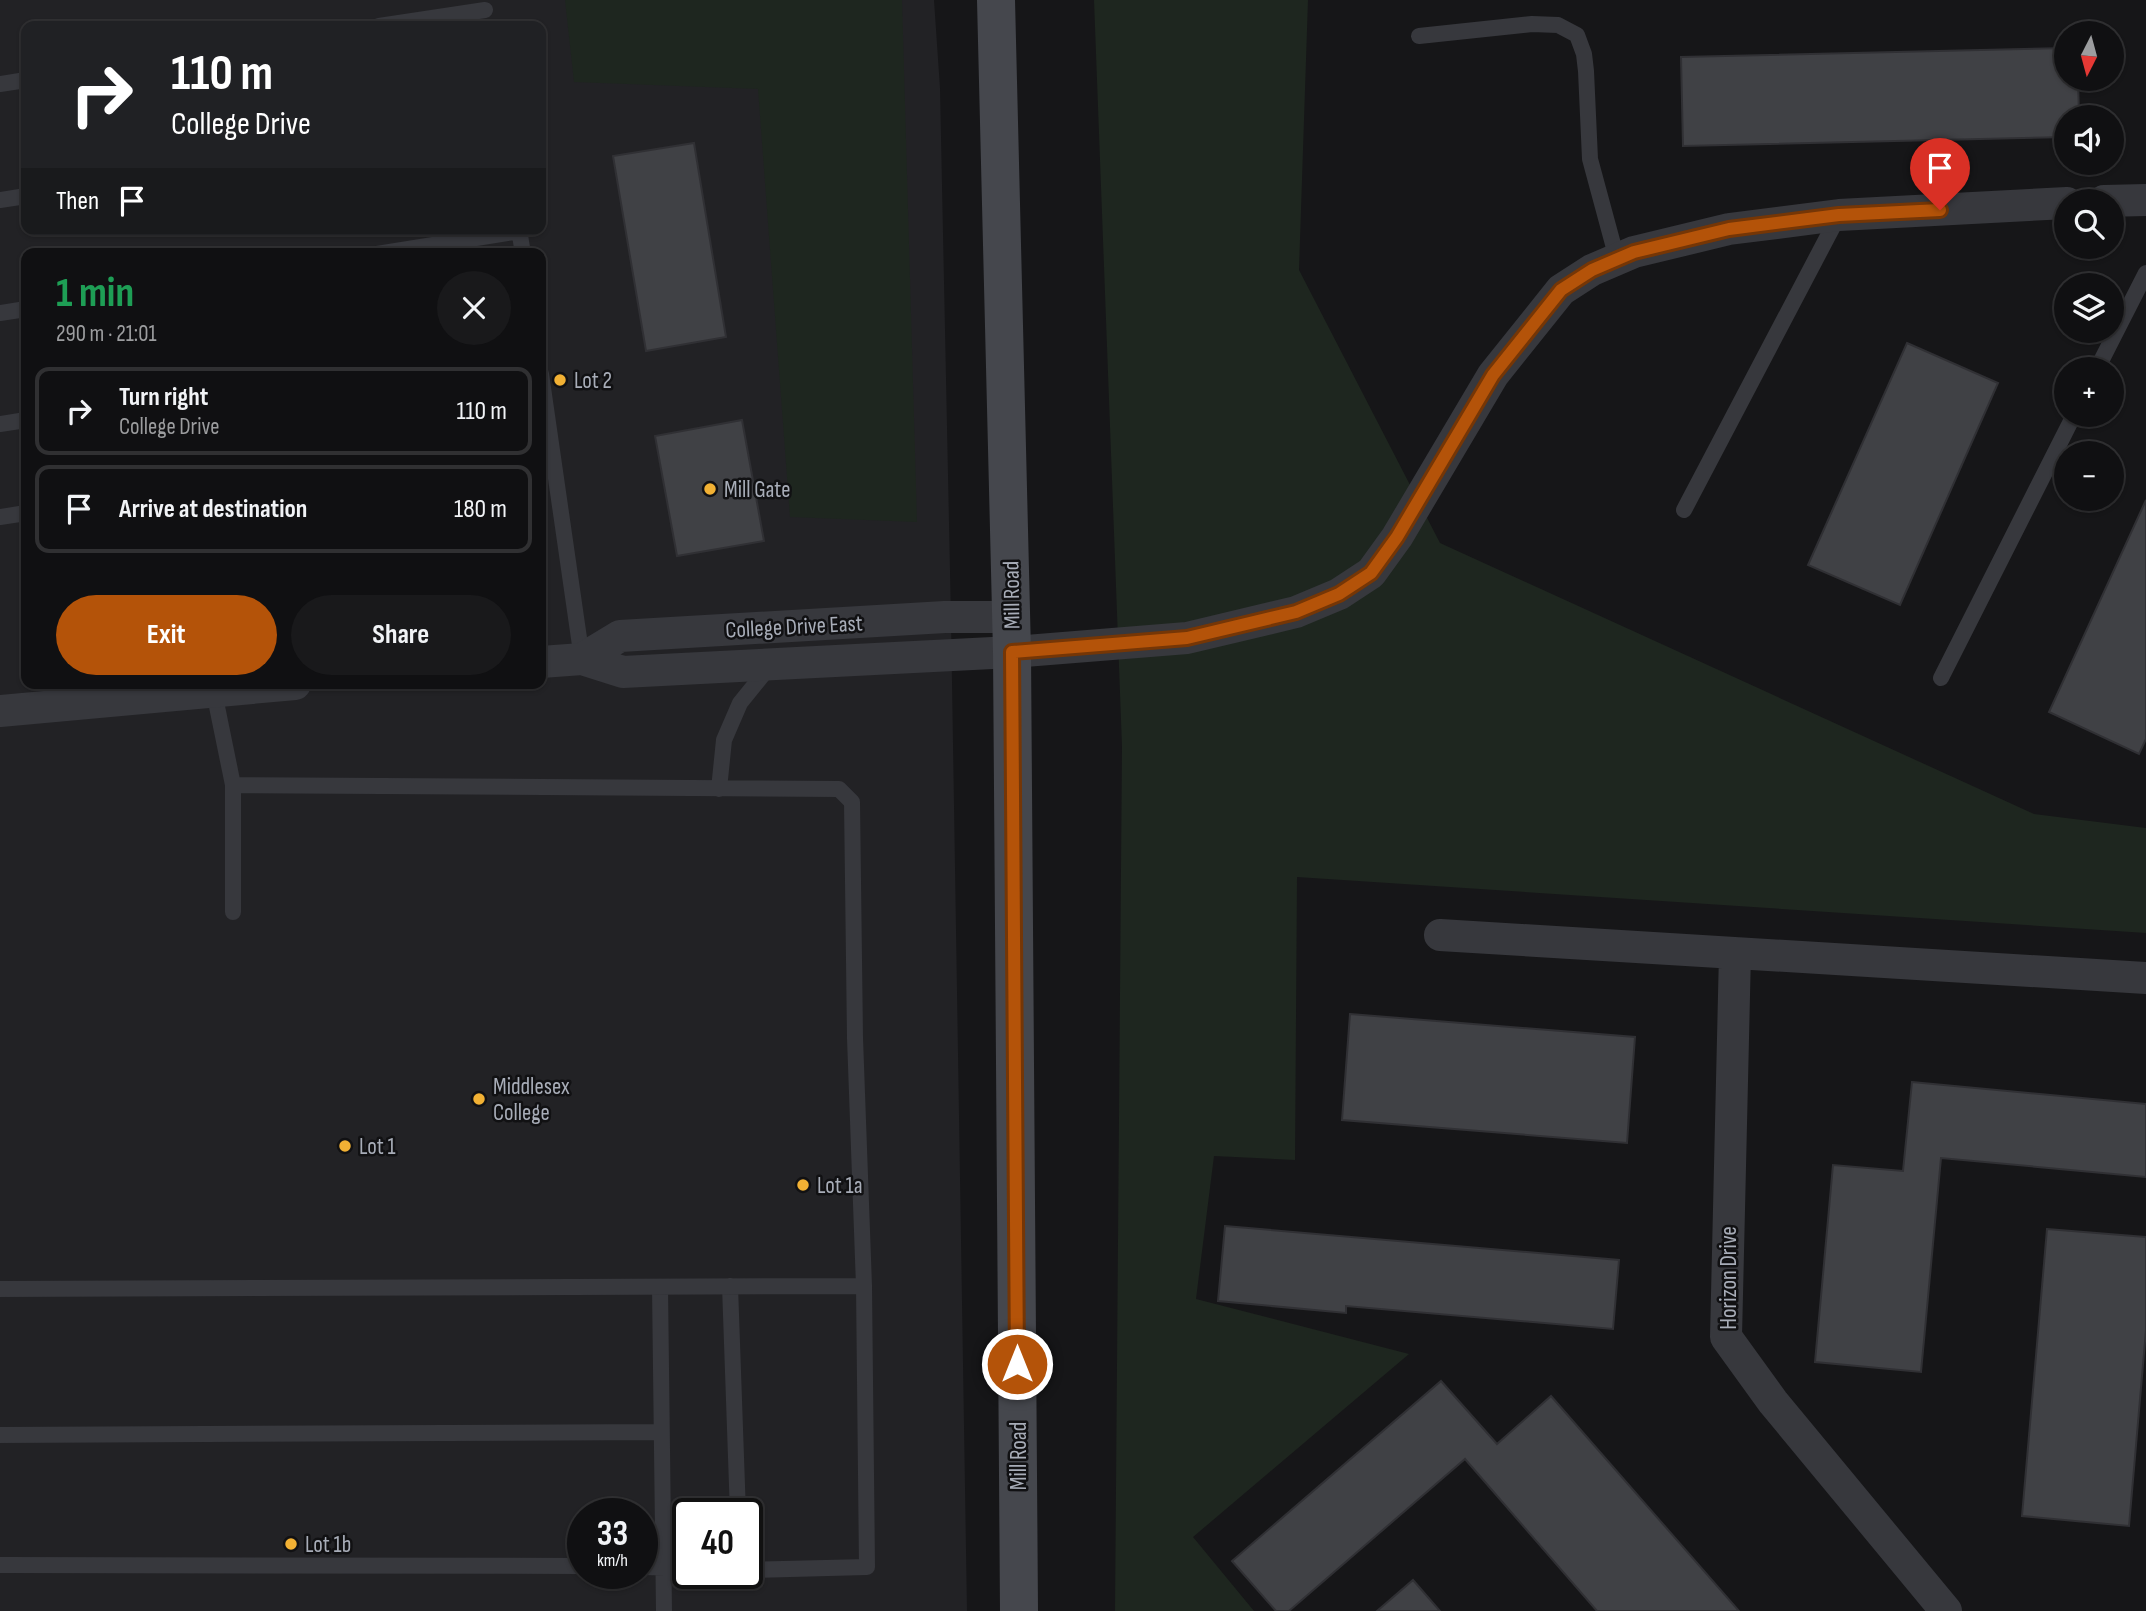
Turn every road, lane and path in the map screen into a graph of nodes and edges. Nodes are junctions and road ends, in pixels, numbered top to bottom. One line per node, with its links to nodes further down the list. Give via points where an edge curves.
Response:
1 (996, 0): 27 (street, Mill Road)
2 (485, 12): 3 (lane)
3 (417, 21)
4 (1419, 36): 15 (lane, via 1532,24 1558,25 1577,35 1586,71 1590,159)
5 (21, 81): 6 (lane)
6 (0, 84)
7 (21, 197): 8 (lane)
8 (0, 200)
9 (2146, 200): 10 (street)
10 (2124, 201)
11 (2054, 204): 12 (street)
12 (1839, 215): 15 (street, via 1729,229); 24 (lane)
13 (489, 235): 14 (lane)
14 (412, 248)
15 (1617, 259): 27 (street, via 1561,290 1493,375 1371,573 1339,594 1296,612 1187,638)
16 (2146, 273): 19 (lane)
17 (21, 310): 18 (lane)
18 (0, 313)
19 (2103, 357)
20 (21, 421): 21 (lane)
21 (0, 424)
22 (2068, 427): 32 (lane)
23 (546, 449): 29 (lane)
24 (1684, 510)
25 (21, 514): 26 (lane)
26 (0, 517)
27 (1012, 634): 28 (street, College Drive East, via 945,617); 31 (street, College Drive East); 56 (street, Mill Road)
28 (683, 651): 29 (street, College Drive East, via 623,671); 31 (street, College Drive East)
29 (582, 659): 30 (street, College Drive East)
30 (546, 662)
31 (771, 664): 37 (lane, via 740,703 724,740)
32 (1941, 678)
33 (204, 689): 35 (street)
34 (213, 689): 36 (lane)
35 (0, 711)
36 (233, 785): 37 (lane); 38 (lane)
37 (719, 789): 43 (lane, via 839,789 852,802)
38 (233, 912)
39 (1440, 935): 40 (street)
40 (1735, 953): 41 (street); 57 (street, Horizon Drive, via 1726,1337 1773,1402)
41 (2146, 978)
42 (730, 1286): 43 (lane); 44 (lane); 48 (lane)
43 (864, 1286): 54 (lane, via 867,1567)
44 (660, 1287): 45 (lane); 46 (lane)
45 (0, 1289)
46 (661, 1432): 47 (lane); 52 (lane)
47 (0, 1435)
48 (737, 1498)
49 (0, 1565): 50 (lane)
50 (567, 1566)
51 (658, 1567): 52 (lane)
52 (663, 1567): 53 (lane); 55 (lane)
53 (672, 1567)
54 (763, 1570)
55 (664, 1611)
56 (1019, 1611)
57 (1946, 1611)

